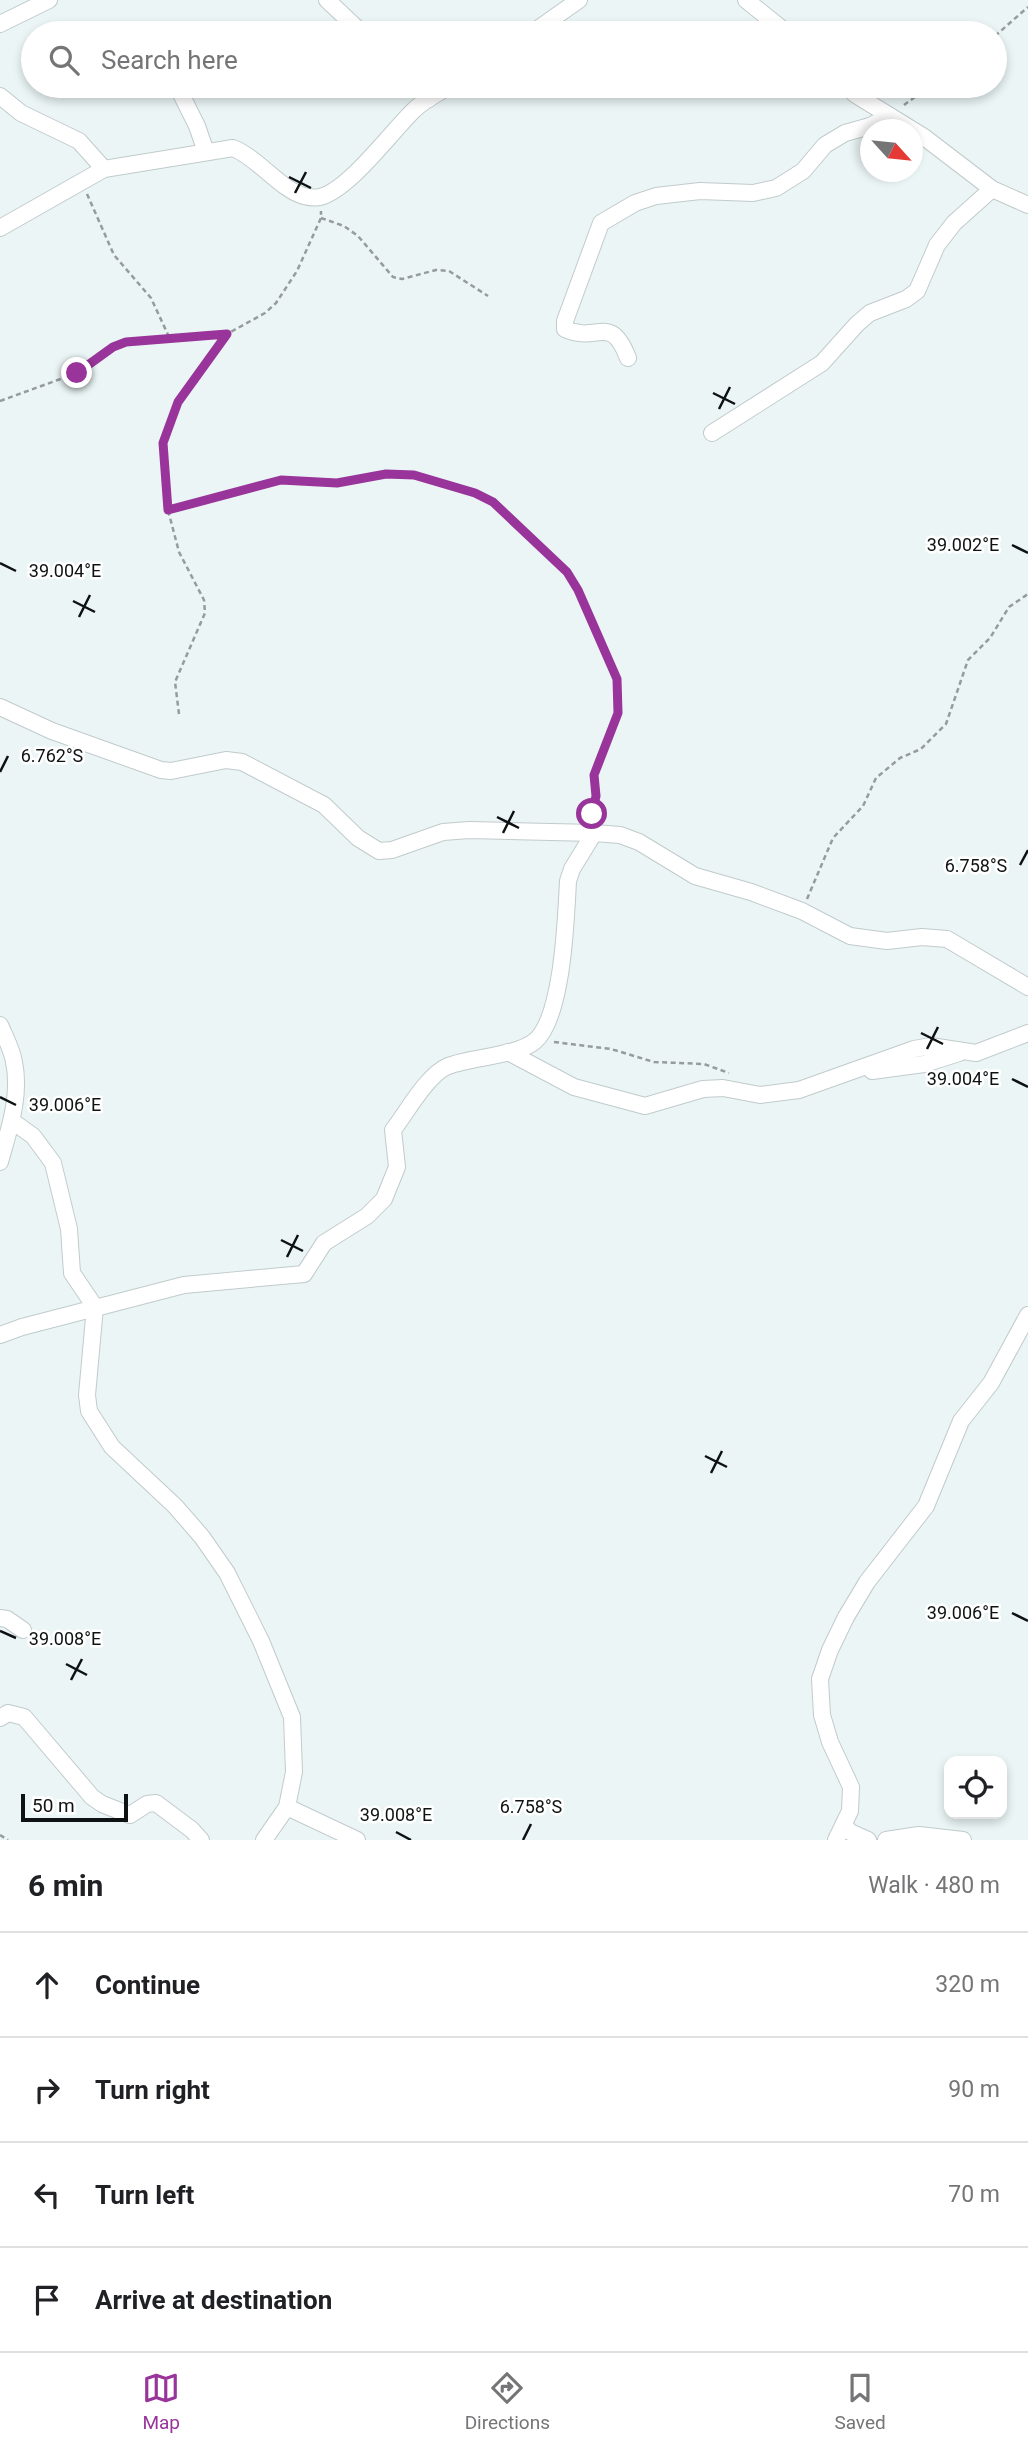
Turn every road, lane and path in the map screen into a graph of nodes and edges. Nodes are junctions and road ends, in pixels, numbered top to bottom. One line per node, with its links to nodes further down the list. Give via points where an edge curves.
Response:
1 (49, 0): 9 (street)
2 (327, 0): 6 (street)
3 (579, 0): 7 (street)
4 (746, 0): 8 (street)
5 (1028, 7): 10 (path)
6 (349, 21)
7 (549, 21)
8 (772, 21)
9 (0, 24)
10 (1007, 25)
11 (0, 96): 18 (street, via 21,113 79,142)
12 (183, 98): 17 (street)
13 (861, 98): 16 (street)
14 (914, 98): 16 (path)
15 (429, 99): 21 (street, via 335,189)
16 (890, 116): 20 (street); 28 (street, via 845,132 825,145 803,171 776,188 656,196 601,223 565,329 578,335 615,334)
17 (206, 152): 18 (street); 21 (street, via 233,148 244,152 293,190)
18 (104, 169): 19 (street)
19 (80, 184): 24 (street); 27 (path, via 114,255 151,298)
20 (992, 188): 22 (street); 30 (street, via 937,245 917,291 870,313 822,363)
21 (319, 198): 23 (path)
22 (1028, 205)
23 (321, 218): 25 (path, via 358,236 393,277 450,271); 26 (path, via 297,271 276,303)
24 (0, 228)
25 (488, 296)
26 (227, 334): 27 (path); 31 (path, via 178,402 163,443)
27 (170, 339): 29 (path, via 126,342 77,373)
28 (628, 358)
29 (0, 401)
30 (712, 433)
31 (168, 510): 34 (path, via 179,552 204,600 205,613 175,682); 35 (path, via 281,480 337,483 386,474 414,475 493,502 567,572 617,679 618,713 594,775)
32 (1028, 594): 36 (path, via 1009,607 990,638 968,660 946,724 921,749 900,758 876,778 863,806 833,838)
33 (0, 707): 35 (street, via 161,770 242,762 324,805 358,838 379,851 443,832)
34 (179, 714)
35 (590, 832): 36 (street, via 639,842 695,876); 40 (street, via 568,881 561,974 549,1017)
36 (802, 911): 37 (street, via 865,940 947,939)
37 (1028, 987)
38 (0, 1025): 43 (street, via 14,1059 18,1086)
39 (1028, 1034): 41 (street, via 976,1053 930,1046 914,1049 799,1090 760,1095 704,1089 645,1106 574,1087)
40 (536, 1040): 41 (street); 42 (path, via 611,1049 654,1062 704,1064)
41 (508, 1052): 45 (street, via 448,1066 433,1076 393,1130 397,1167 384,1199 367,1216 324,1243 304,1274 184,1285)
42 (737, 1077)
43 (12, 1121): 44 (street); 45 (street, via 33,1136 53,1163 69,1229 72,1273)
44 (0, 1162)
45 (95, 1307): 47 (street); 51 (street, via 86,1395 89,1411 112,1447 175,1506 227,1573 292,1717 294,1772)
46 (1028, 1315): 52 (street, via 990,1383 961,1421 926,1506 867,1582 830,1650 819,1692 830,1742 851,1787 850,1811)
47 (0, 1335)
48 (0, 1618): 49 (street)
49 (23, 1630)
50 (0, 1718): 55 (street, via 8,1713 24,1717 102,1804 130,1815 156,1803)
51 (287, 1807): 56 (street); 57 (street)
52 (841, 1833): 58 (street)
53 (0, 1835): 54 (path)
54 (8, 1840)
55 (201, 1840)
56 (264, 1840)
57 (356, 1840)
58 (868, 1840)
59 (886, 1840): 60 (street, via 919,1835)
60 (963, 1840)

